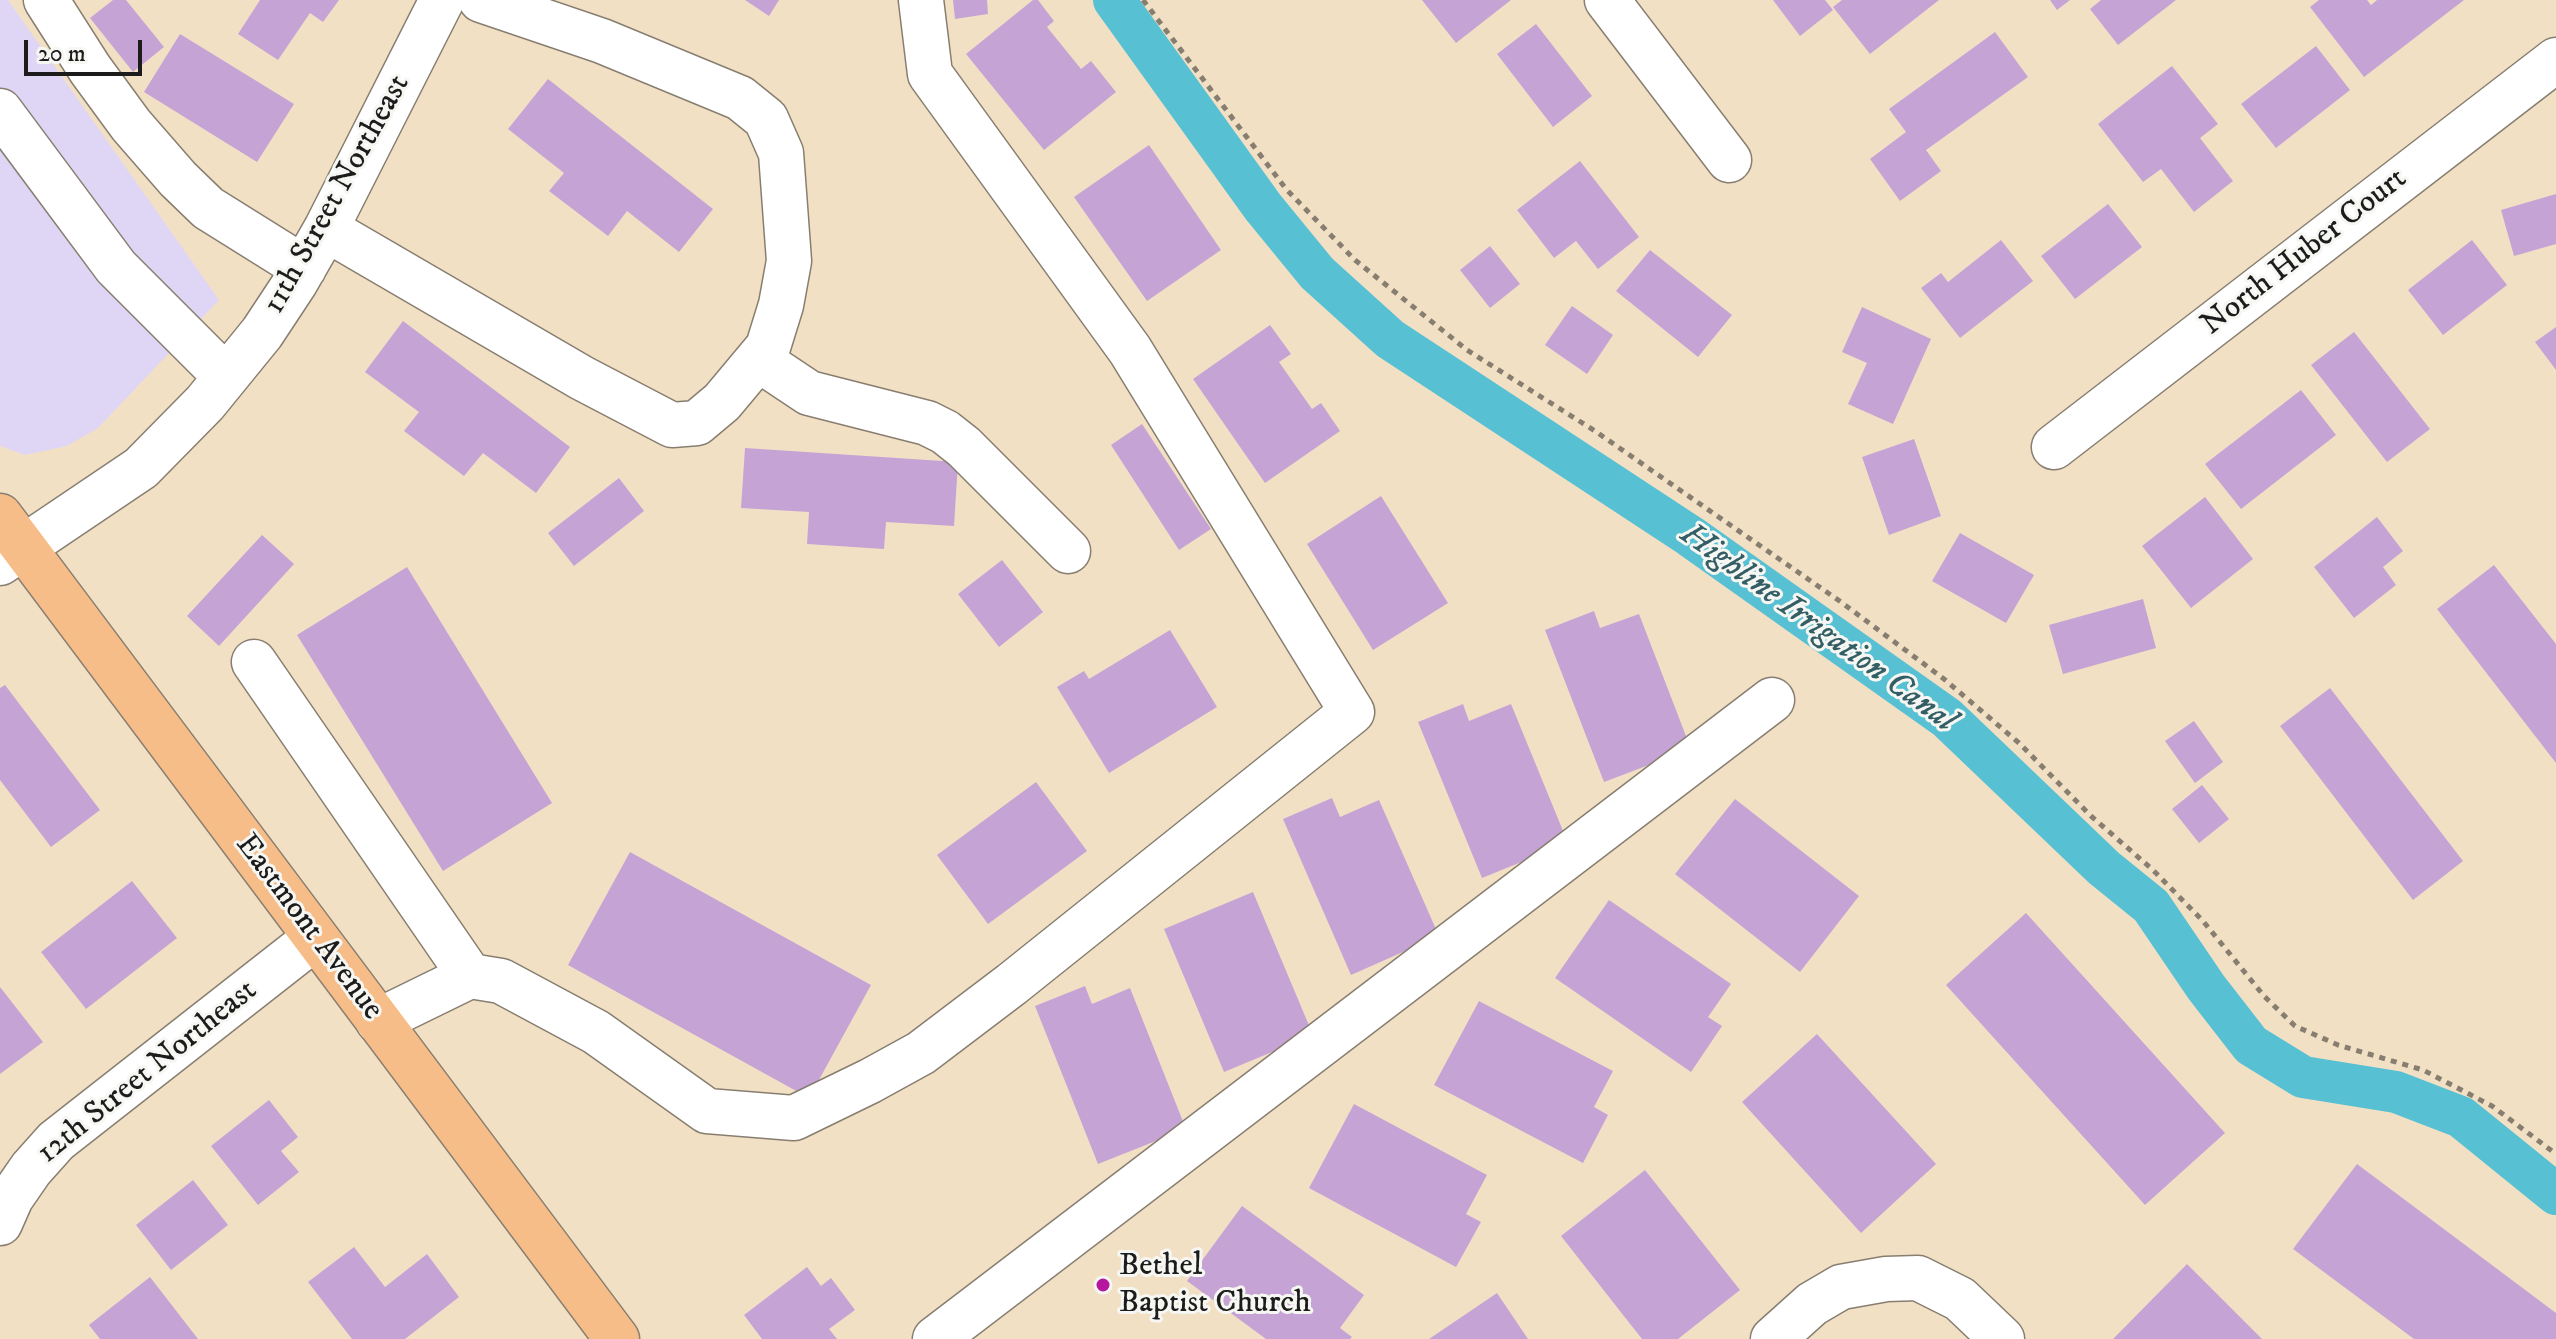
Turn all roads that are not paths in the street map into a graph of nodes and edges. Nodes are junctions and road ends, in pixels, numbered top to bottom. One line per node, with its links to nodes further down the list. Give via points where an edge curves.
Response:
1 (46, 0): 10 (street, via 106,92 178,179 208,208)
2 (442, 0): 9 (street, 11th Street Northeast)
3 (481, 0): 11 (street, via 602,41 726,92 766,119 781,153 789,261 768,347)
4 (921, 0): 19 (street, via 930,74 1130,350 1352,712 921,1053 794,1118 707,1111 596,1032 501,981)
5 (1607, 0): 8 (street)
6 (2556, 60): 13 (street, North Huber Court)
7 (0, 111): 12 (street, via 116,267)
8 (1729, 160)
9 (326, 229): 10 (street, 11th Street Northeast); 11 (street, via 672,425 697,423)
10 (304, 268): 12 (street, 11th Street Northeast)
11 (758, 359): 15 (street, via 809,393 945,432)
12 (226, 377): 14 (street, 11th Street Northeast, via 141,468)
13 (2054, 447)
14 (8, 541): 18 (main road, Eastmont Avenue)
15 (1068, 551)
16 (254, 662): 19 (street)
17 (1772, 700): 23 (street)
18 (315, 938): 20 (main road, Eastmont Avenue); 21 (street, 12th Street Northeast, via 56,1141 11,1198)
19 (470, 976): 20 (street)
20 (378, 1021): 22 (main road, Eastmont Avenue)
21 (0, 1223)
22 (617, 1339)
23 (935, 1339)
24 (1773, 1339): 25 (street, via 1812,1304 1841,1287 1918,1278 1960,1299)
25 (2002, 1339)

